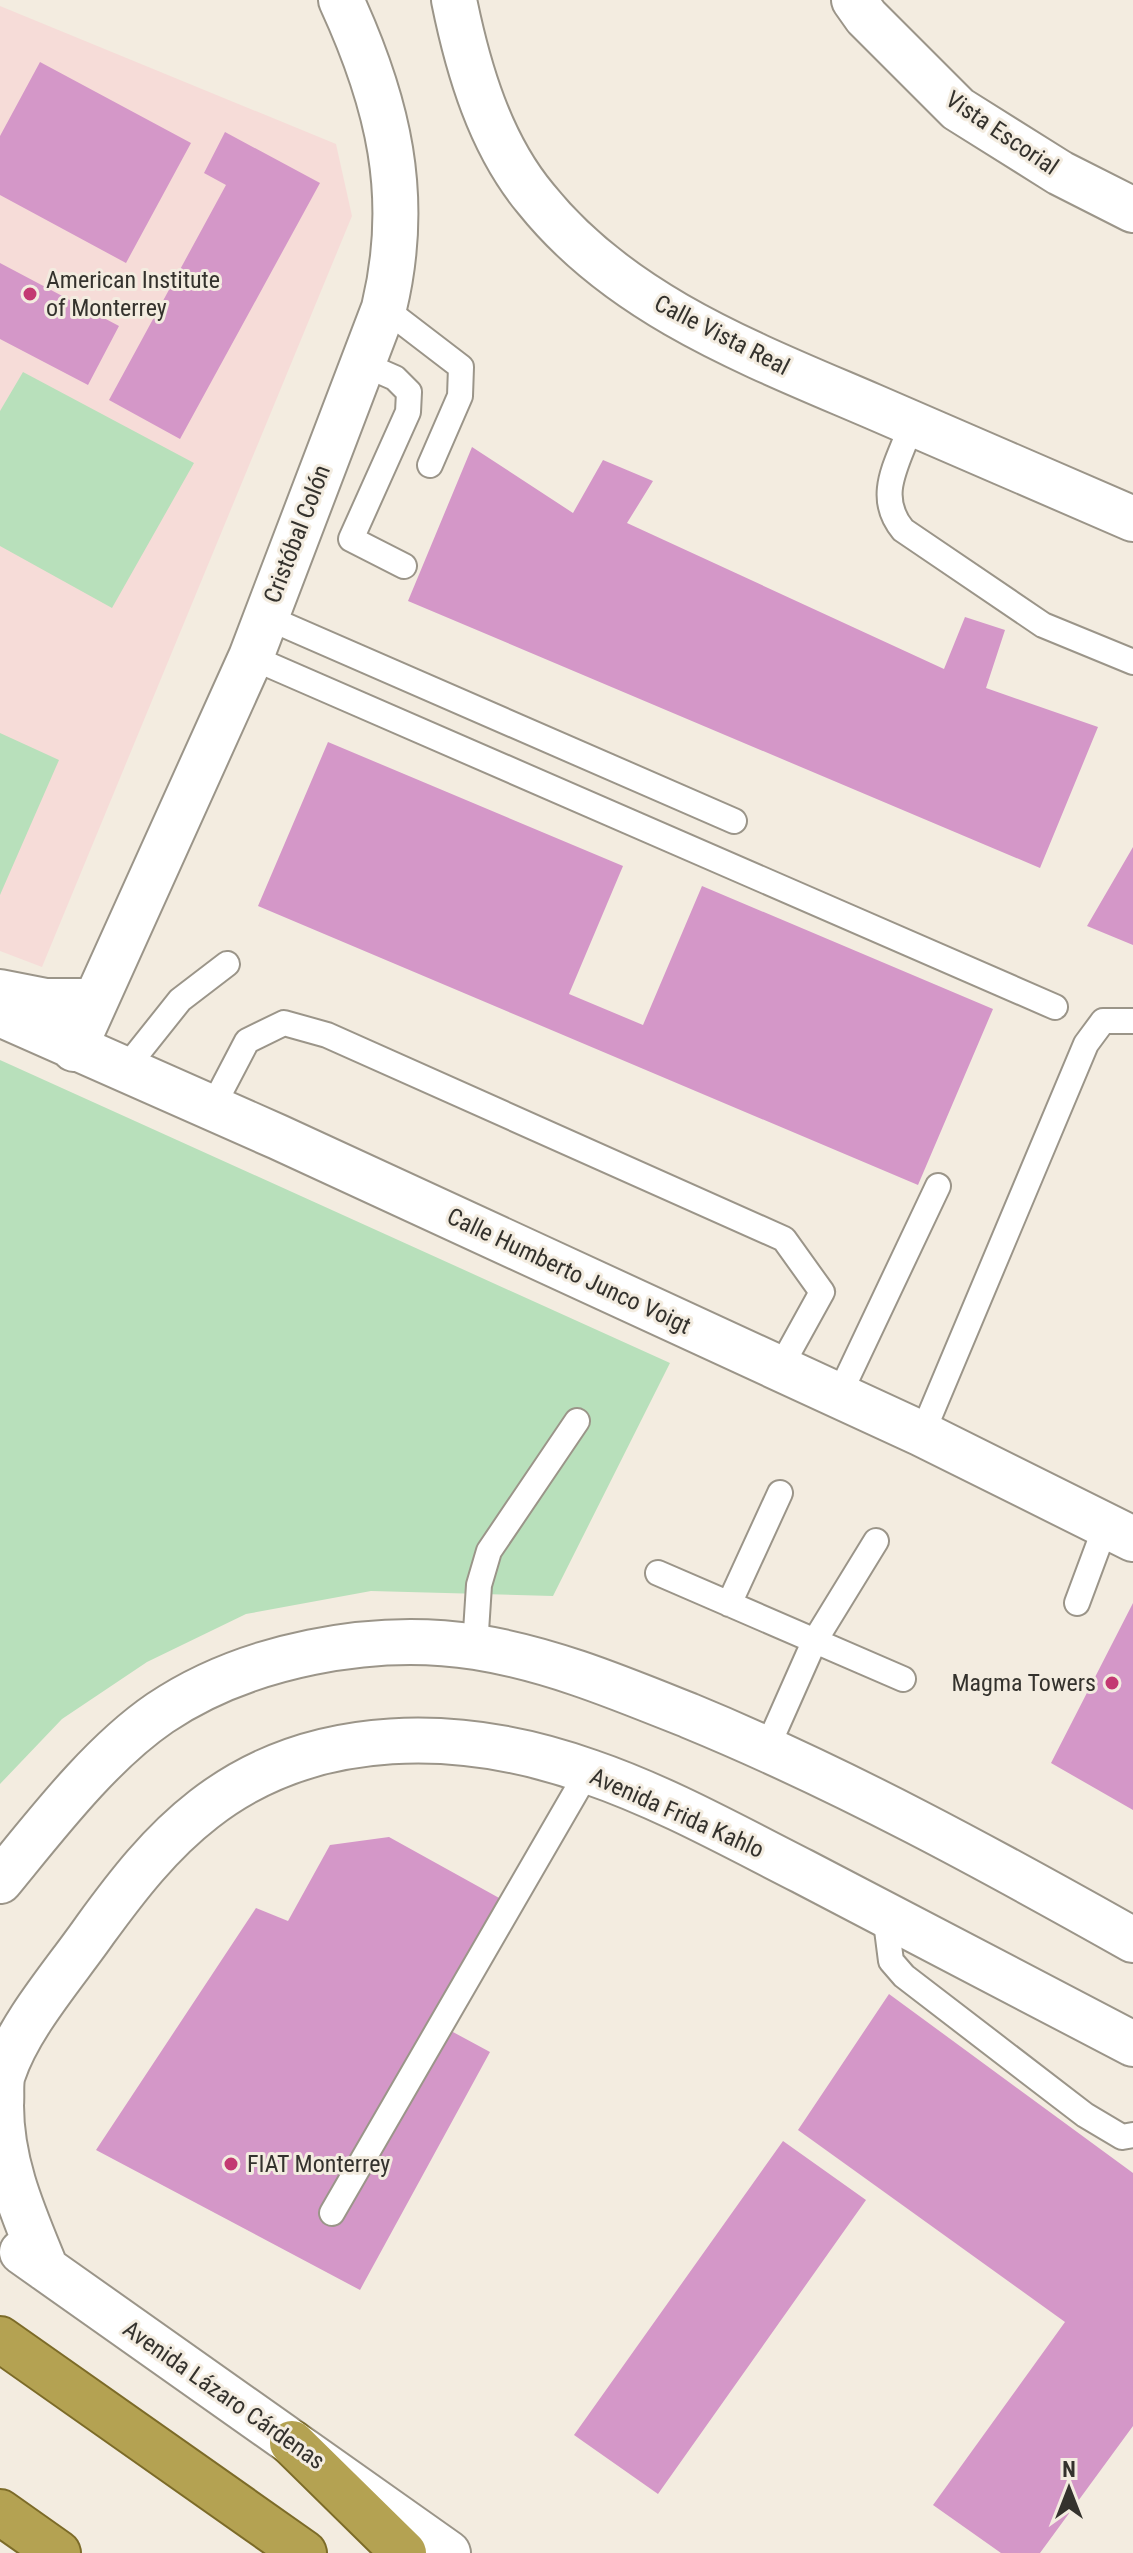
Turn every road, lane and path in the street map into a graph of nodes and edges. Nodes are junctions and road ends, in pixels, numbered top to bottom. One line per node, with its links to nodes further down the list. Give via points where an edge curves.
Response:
1 (341, 0): 5 (street, Cristóbal Colón, via 370,68 391,142 397,200)
2 (454, 0): 7 (street, Calle Vista Real, via 494,136 534,198 580,247 639,292 729,344)
3 (854, 0): 4 (street, Vista Escorial, via 958,109 1060,173)
4 (1133, 210)
5 (384, 308): 6 (street, Cristóbal Colón); 8 (lane, via 461,367 460,396)
6 (363, 364): 10 (lane, via 395,378 409,392 408,412 351,539); 11 (street, Cristóbal Colón)
7 (912, 423): 9 (street, Calle Vista Real); 13 (lane, via 889,490 889,513 903,530 1043,625)
8 (430, 465)
9 (1133, 519)
10 (404, 566)
11 (266, 617): 12 (street, Cristóbal Colón); 14 (lane)
12 (251, 657): 17 (street, Cristóbal Colón); 18 (lane)
13 (1133, 662)
14 (734, 821)
15 (227, 964): 22 (lane, via 180,1000)
16 (0, 992): 17 (street, via 46,1001)
17 (94, 1001): 21 (street, Cristóbal Colón)
18 (1055, 1007)
19 (0, 1014): 21 (street, Calle Humberto Junco Voigt)
20 (1133, 1021): 28 (lane, via 1103,1021 1086,1044)
21 (74, 1049): 22 (street, Calle Humberto Junco Voigt)
22 (125, 1069): 23 (street, Calle Humberto Junco Voigt)
23 (212, 1108): 25 (street, Calle Humberto Junco Voigt); 25 (lane, via 247,1041 284,1023 327,1035 784,1239 822,1292)
24 (938, 1186): 26 (lane)
25 (780, 1368): 26 (street, Calle Humberto Junco Voigt)
26 (839, 1395): 28 (street, Calle Humberto Junco Voigt)
27 (577, 1421): 36 (lane, via 489,1551 479,1585)
28 (922, 1434): 30 (street, Calle Humberto Junco Voigt)
29 (780, 1493): 34 (lane)
30 (1119, 1532): 33 (lane)
31 (876, 1541): 35 (lane)
32 (658, 1573): 34 (lane)
33 (1077, 1603)
34 (729, 1604): 35 (lane)
35 (814, 1642): 37 (lane); 38 (lane)
36 (475, 1647): 38 (street, via 587,1674); 40 (street, via 399,1643 333,1650 269,1664 213,1685 160,1713 121,1745)
37 (903, 1679)
38 (767, 1748): 42 (street, via 984,1856)
39 (588, 1771): 41 (street, Avenida Frida Kahlo, via 741,1840); 44 (street, Avenida Frida Kahlo, via 470,1743 405,1739 344,1746 252,1778 168,1840 125,1888 30,2022); 46 (lane)
40 (0, 1881)
41 (885, 1914): 43 (street, Avenida Frida Kahlo); 45 (lane, via 891,1961 904,1976 1085,2115 1122,2137)
42 (1133, 1940)
43 (1133, 2044)
44 (1, 2076): 48 (street, Avenida Frida Kahlo, via 4,2156)
45 (1133, 2135)
46 (332, 2213)
47 (0, 2237): 48 (street, Avenida Lázaro Cárdenas)
48 (46, 2269): 50 (street, Avenida Lázaro Cárdenas)
49 (0, 2339): 53 (highway)
50 (292, 2443): 54 (highway); 55 (street, Avenida Lázaro Cárdenas)
51 (0, 2512): 52 (highway)
52 (58, 2553)
53 (304, 2553)
54 (404, 2553)
55 (448, 2553)

